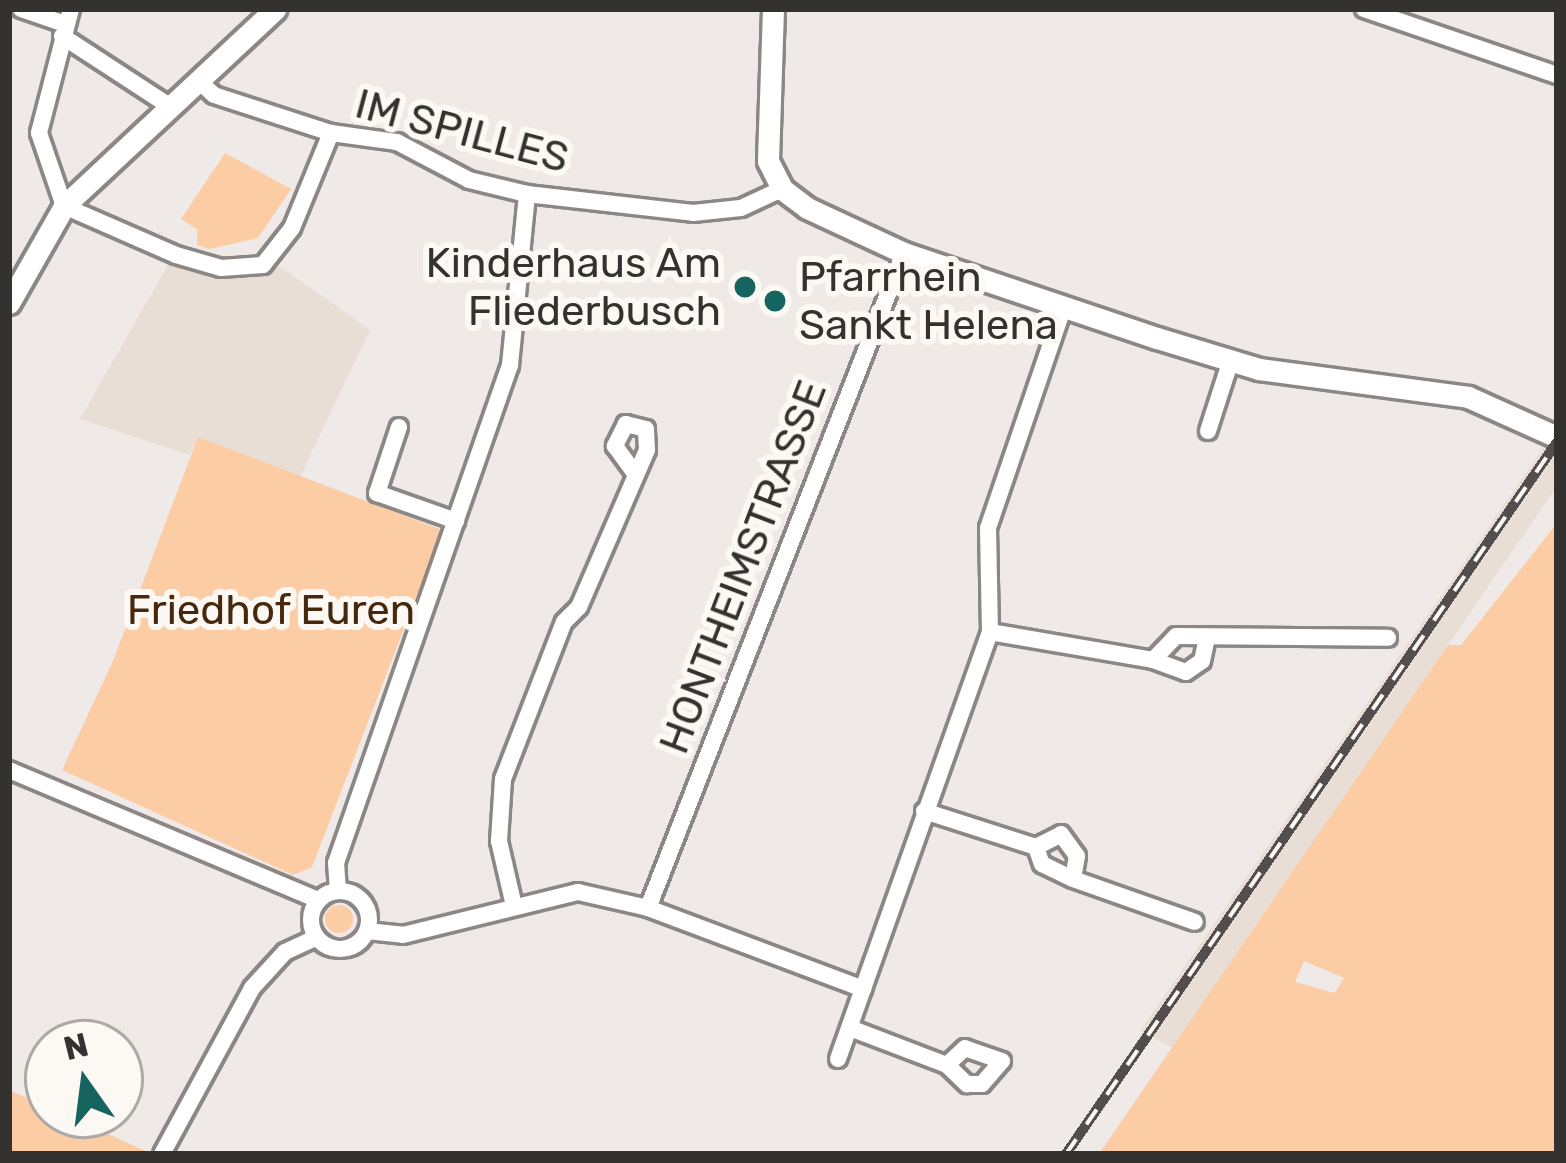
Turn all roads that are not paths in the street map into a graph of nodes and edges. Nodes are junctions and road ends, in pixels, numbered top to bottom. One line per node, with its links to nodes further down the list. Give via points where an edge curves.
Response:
1 (21, 9): 5 (street)
2 (274, 9): 7 (street)
3 (773, 9): 10 (street, via 768,161)
4 (1364, 9): 6 (street)
5 (66, 23): 8 (street); 12 (street, via 39,133)
6 (1557, 75)
7 (200, 82): 8 (street); 9 (street, IM SPILLES, via 214,95)
8 (171, 107): 12 (street)
9 (331, 133): 11 (street, IM SPILLES, via 397,142 469,180); 12 (street, via 292,228 263,265 221,268 176,255)
10 (782, 189): 11 (street, IM SPILLES, via 741,208 693,213); 13 (street)
11 (526, 194): 21 (street, via 510,365)
12 (64, 206): 14 (street)
13 (904, 253): 15 (street); 33 (street, HONTHEIMSTRASSE)
14 (9, 303)
15 (1064, 309): 16 (street); 22 (street, via 988,528)
16 (1231, 360): 18 (street); 19 (street, via 1468,397)
17 (399, 428): 21 (street, via 377,493)
18 (1208, 431)
19 (1557, 437)
20 (635, 474): 32 (street, via 579,607 564,622 503,779 499,841)
21 (456, 521): 30 (street, via 336,863)
22 (990, 632): 25 (street); 27 (street)
23 (1388, 638): 24 (street)
24 (1206, 642): 25 (street, via 1168,638); 25 (street, via 1202,661 1186,672)
25 (1153, 660)
26 (9, 770): 31 (street)
27 (924, 811): 28 (street); 37 (street)
28 (1036, 847): 29 (street, via 1042,864); 29 (street, via 1050,833 1071,839)
29 (1073, 879): 34 (street)
30 (338, 890): 31 (street); 35 (street, via 366,907)
31 (318, 900): 36 (street)
32 (514, 906): 33 (street, via 578,892); 35 (street, via 403,935)
33 (648, 908): 37 (street)
34 (1195, 922)
35 (367, 932): 36 (street, via 339,949)
36 (316, 937): 41 (street, via 261,975)
37 (863, 989): 38 (street)
38 (850, 1028): 39 (street); 40 (street)
39 (838, 1059)
40 (947, 1065)
41 (162, 1154)

